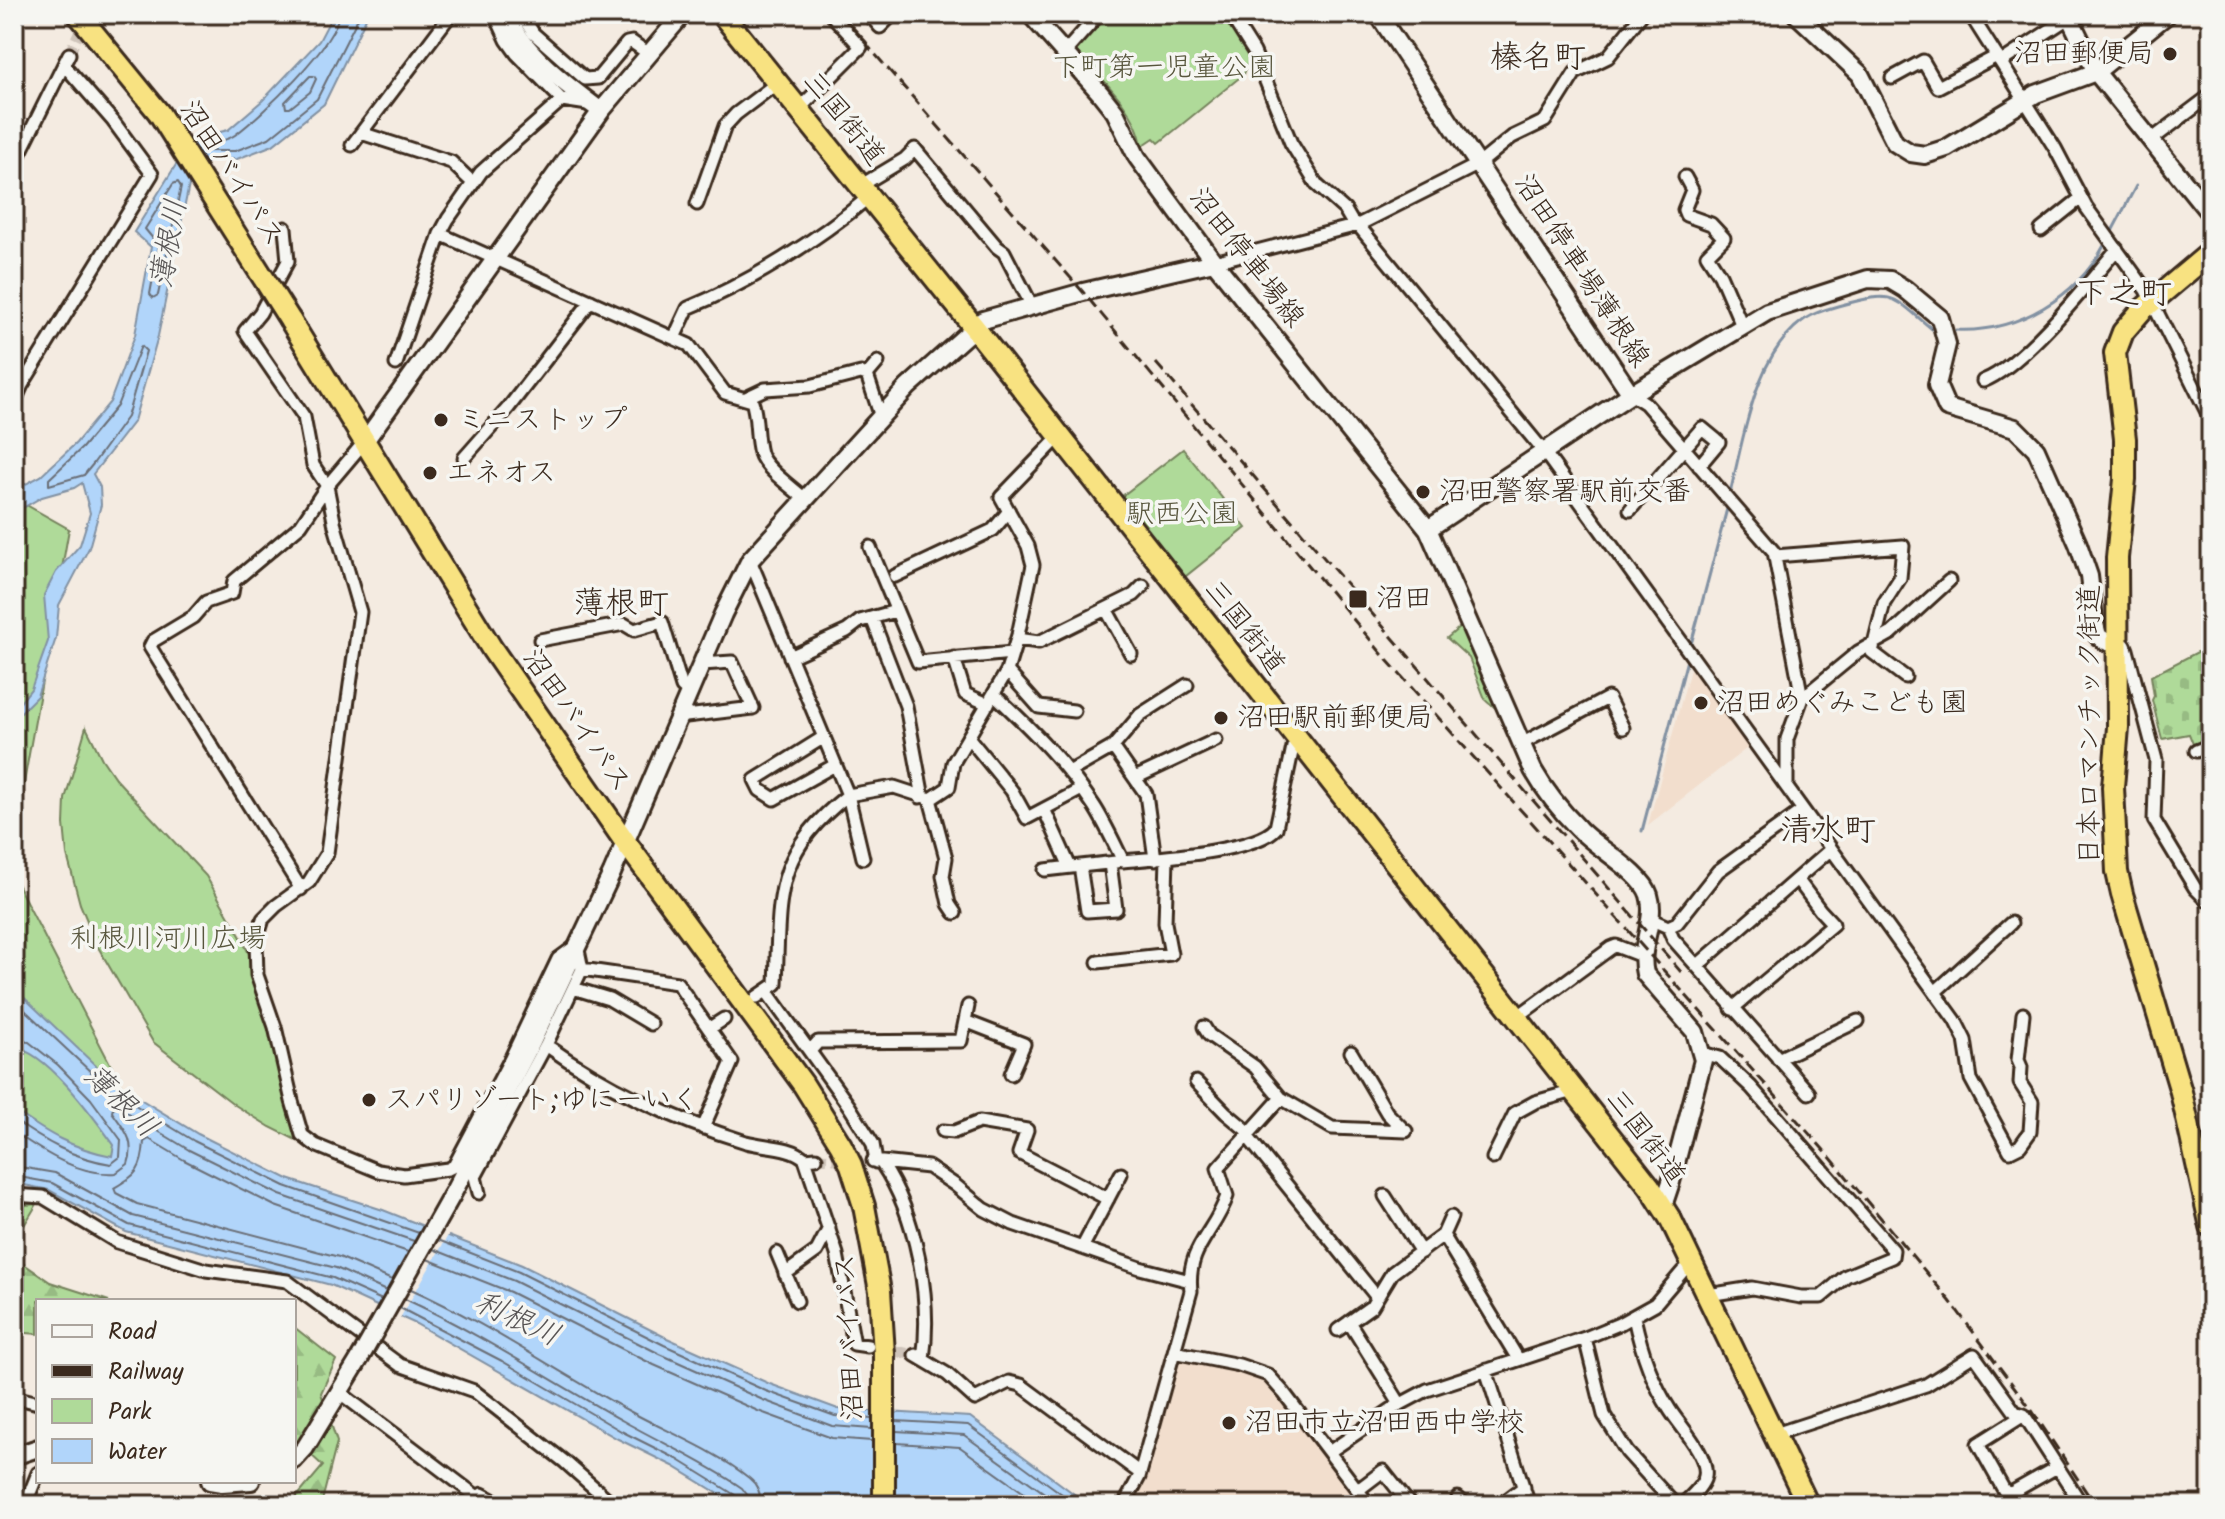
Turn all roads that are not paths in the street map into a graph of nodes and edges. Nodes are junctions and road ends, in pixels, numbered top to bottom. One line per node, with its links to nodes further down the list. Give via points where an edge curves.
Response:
1 (78, 14): 67 (highway, 沼田バイパス, bridge, via 159,113)
2 (451, 14): 31 (street)
3 (495, 14): 27 (street, via 517,54)
4 (507, 14): 29 (street, via 520,40)
5 (521, 14): 21 (street, via 533,33 585,79 598,78 627,43)
6 (683, 14): 21 (street)
7 (722, 14): 25 (highway, 三国街道)
8 (831, 14): 30 (street, via 861,47)
9 (869, 14): 10 (street, via 880,27)
10 (893, 14)
11 (1030, 14): 20 (street, 沼田停車場線)
12 (1099, 14): 20 (street)
13 (1230, 14): 42 (street, via 1254,52 1291,143 1317,185)
14 (1378, 14): 34 (street, 沼田停車場薄根線)
15 (1642, 14): 34 (street, via 1608,57 1575,73 1545,121 1512,137)
16 (1796, 14): 28 (street, via 1860,74 1895,143 1911,153 1939,152)
17 (1970, 14): 22 (street)
18 (2168, 14): 23 (street)
19 (2069, 15): 22 (street); 23 (street)
20 (1066, 51): 49 (street, 沼田停車場線, via 1115,112 1137,157)
21 (649, 54): 29 (street)
22 (1999, 59): 24 (street, via 1938,87 1923,61); 28 (street)
23 (2096, 72): 28 (street); 32 (street)
24 (1892, 78)
25 (777, 83): 30 (highway, 三国街道); 40 (street, via 725,126)
26 (2211, 95): 32 (street)
27 (562, 100): 29 (street); 37 (street)
28 (2026, 100): 39 (street)
29 (597, 108): 48 (street)
30 (799, 109): 38 (highway, 三国街道)
31 (361, 133): 33 (street); 37 (street, via 451,162)
32 (2150, 141): 41 (street)
33 (352, 145)
34 (1479, 164): 42 (street); 61 (street, 沼田停車場薄根線)
35 (14, 165): 60 (street, via 66,59 152,174)
36 (1685, 177): 54 (street, via 1692,190 1686,215 1711,224 1724,238 1707,255)
37 (473, 183): 45 (street)
38 (865, 191): 52 (street, via 915,149 1004,252); 53 (highway, 三国街道); 55 (street, via 850,213 743,284 688,308)
39 (2081, 198): 44 (street); 46 (street)
40 (697, 204)
41 (2211, 215)
42 (1358, 225): 49 (street); 69 (street)
43 (285, 228): 72 (street, via 288,261 245,331 304,417 313,465)
44 (2041, 230)
45 (440, 234): 48 (street); 57 (street)
46 (2117, 249): 51 (street); 59 (street, via 2004,372)
47 (2211, 252): 51 (highway, 日本ロマンチック街道)
48 (495, 257): 50 (street); 67 (street)
49 (1214, 262): 52 (street); 76 (street, 沼田停車場線)
50 (591, 301): 55 (street); 70 (street)
51 (2152, 301): 65 (street); 89 (highway, 日本ロマンチック街道, via 2123,332 2115,353 2125,439)
52 (1032, 306): 53 (street)
53 (974, 327): 64 (street); 66 (highway, 三国街道)
54 (1743, 328): 61 (street); 89 (street, via 1767,312 1868,279 1890,280 1940,318 1947,344 1937,385 1940,398 1960,414 2015,428 2036,449 2089,576 2098,636)
55 (674, 338): 62 (street, via 698,354 725,393)
56 (878, 362): 58 (street)
57 (396, 364)
58 (867, 375): 62 (street, via 765,389); 64 (street)
59 (1983, 381)
60 (18, 382): 63 (street)
61 (1631, 394): 68 (street); 69 (street, 沼田停車場薄根線)
62 (746, 398): 73 (street, via 758,417 765,463)
63 (14, 403)
64 (881, 417): 73 (street)
65 (2211, 420)
66 (1059, 437): 75 (street, via 1004,492 1001,497); 107 (highway, 三国街道)
67 (365, 441): 72 (street); 121 (highway, 沼田バイパス, via 492,649)
68 (1684, 449): 71 (street); 71 (street, via 1702,428 1719,442); 74 (street)
69 (1545, 453): 76 (street, 沼田停車場薄根線); 115 (street)
70 (464, 458)
71 (1699, 466): 78 (street)
72 (327, 486): 130 (street, via 360,612 327,853); 130 (street, via 301,525 234,581 232,593 206,602 150,647)
73 (805, 499): 79 (street)
74 (1630, 510)
75 (1009, 511): 80 (street, via 993,530); 86 (street, via 1033,565)
76 (1428, 529): 108 (street, 沼田停車場線)
77 (870, 547): 84 (street)
78 (1775, 556): 88 (street, via 1903,546 1900,578 1884,603); 99 (street)
79 (750, 560): 92 (street); 94 (street)
80 (895, 576)
81 (1949, 581): 88 (street)
82 (1143, 586): 83 (street)
83 (1106, 609): 86 (street, via 1039,642); 91 (street)
84 (896, 611): 85 (street); 93 (street, via 918,662)
85 (872, 618): 92 (street); 118 (street, via 906,706)
86 (1017, 639): 90 (street)
87 (540, 640): 98 (street, via 662,622)
88 (1873, 644): 96 (street, via 1872,652); 99 (street)
89 (2117, 644): 131 (street, via 2127,650 2156,760 2154,820 2195,888); 175 (highway, 日本ロマンチック街道, via 2117,872 2181,1092)
90 (1012, 653): 93 (street); 95 (street)
91 (1131, 654)
92 (790, 657): 104 (street)
93 (954, 658): 100 (street, via 965,694)
94 (702, 664): 98 (street); 102 (street, via 732,662 753,708)
95 (1007, 671): 100 (street); 101 (street, via 1039,707)
96 (1905, 677)
97 (1187, 685): 110 (street, via 1140,715)
98 (688, 692): 102 (street)
99 (1802, 698): 115 (street, via 1787,739)
100 (991, 699): 105 (street); 113 (street, via 1045,743)
101 (1074, 711)
102 (678, 717): 121 (street)
103 (1623, 728): 108 (street, via 1608,698)
104 (824, 737): 112 (street); 112 (street, via 755,780 774,799)
105 (968, 737): 118 (street, via 953,763 949,787); 119 (street, via 1027,818)
106 (1216, 740): 114 (street)
107 (1297, 740): 124 (street, via 1272,833 1255,841); 146 (highway, 三国街道)
108 (1521, 744): 133 (street, 沼田停車場線, via 1540,781 1577,828 1643,883)
109 (2211, 745): 111 (street)
110 (1113, 747): 113 (street); 114 (street)
111 (2196, 751)
112 (835, 765): 117 (street)
113 (1069, 772): 116 (street)
114 (1135, 778): 124 (street, via 1146,794)
115 (1787, 786): 120 (street)
116 (1082, 789): 119 (street); 125 (street)
117 (848, 795): 118 (street, via 894,787); 123 (street); 154 (street, via 816,823 794,855 779,898 776,984 762,994)
118 (925, 798): 132 (street, via 946,858 943,876)
119 (1044, 809): 127 (street)
120 (1803, 810): 122 (street); 135 (street, via 1718,871 1677,923)
121 (626, 843): 136 (street); 191 (highway, 沼田バイパス, via 803,1084 841,1145 871,1231 880,1291)
122 (1831, 849): 129 (street); 142 (street)
123 (863, 858)
124 (1161, 858): 125 (street); 138 (street, via 1171,954)
125 (1123, 861): 126 (street)
126 (1110, 863): 127 (street); 127 (street, via 1116,909 1087,911)
127 (1075, 867): 128 (street)
128 (1045, 870)
129 (1797, 879): 139 (street); 144 (street, via 1833,924)
130 (301, 889): 136 (street, via 263,919 254,959 257,975 302,1135 378,1171 404,1175 454,1166 558,959)
131 (2211, 899)
132 (955, 913)
133 (1650, 919): 135 (street); 137 (street)
134 (2011, 923): 142 (street)
135 (1668, 927): 139 (street)
136 (577, 945): 140 (street); 195 (street, bridge, via 452,1195)
137 (1642, 956): 146 (street, via 1611,948); 156 (street, via 1645,974 1695,1032)
138 (1098, 962)
139 (1697, 966): 144 (street)
140 (582, 969): 141 (street); 152 (street, via 677,983)
141 (573, 988): 150 (street, via 609,999); 153 (street)
142 (1935, 992): 145 (street, via 1965,1040 1971,1079 2010,1151 2030,1132 2032,1102 2020,1083 2018,1060)
143 (968, 1006): 148 (street)
144 (1732, 1009): 157 (street)
145 (2023, 1014)
146 (1517, 1017): 160 (highway, 三国街道)
147 (724, 1019): 152 (street)
148 (965, 1021): 154 (street, via 961,1041 818,1042); 158 (street, via 1024,1044)
149 (1858, 1021): 157 (street)
150 (651, 1024)
151 (1204, 1027): 162 (street, via 1255,1067)
152 (710, 1028): 163 (street, via 732,1062)
153 (546, 1045): 163 (street, via 583,1072); 169 (street, via 473,1176)
154 (810, 1051): 167 (street, via 873,1144)
155 (1351, 1052): 162 (street, via 1387,1113 1406,1131 1332,1128)
156 (1702, 1053): 173 (street); 184 (street, via 1720,1058 1751,1087 1893,1250 1892,1257 1846,1276 1821,1297 1752,1288)
157 (1778, 1059): 161 (street)
158 (1011, 1074)
159 (1196, 1082): 165 (street)
160 (1574, 1091): 166 (street, via 1515,1113); 173 (highway, 三国街道)
161 (1809, 1093)
162 (1281, 1098): 165 (street)
163 (703, 1128): 176 (street, via 810,1159)
164 (943, 1131): 172 (street, via 979,1122 1027,1130 1019,1153)
165 (1249, 1134): 183 (street, via 1218,1168 1227,1196 1195,1251); 185 (street)
166 (1493, 1158)
167 (877, 1162): 178 (street, via 928,1167 984,1209); 206 (street, via 892,1178 916,1250 924,1290 925,1345 919,1357 975,1399 1009,1382 1021,1385)
168 (1121, 1174): 172 (street)
169 (479, 1193)
170 (14, 1195): 215 (street, via 43,1197 117,1242 206,1270 287,1281 392,1360 474,1391 565,1462)
171 (1385, 1196): 179 (street)
172 (1108, 1199): 178 (street)
173 (1663, 1206): 181 (highway, 三国街道)
174 (1451, 1217): 177 (street)
175 (2211, 1227)
176 (829, 1228): 182 (street, via 817,1251); 191 (street, via 854,1344)
177 (1443, 1235): 179 (street); 193 (street)
178 (1082, 1248): 183 (street)
179 (1421, 1252): 185 (street, via 1392,1273)
180 (777, 1253): 182 (street)
181 (1692, 1263): 184 (highway, 三国街道); 187 (street, via 1655,1304)
182 (785, 1274): 186 (street)
183 (1190, 1281): 192 (street)
184 (1708, 1295): 200 (highway, 三国街道)
185 (1376, 1296): 188 (street, via 1372,1306)
186 (797, 1301)
187 (1634, 1317): 190 (street); 223 (street, via 1651,1376 1704,1464 1702,1483)
188 (1349, 1322): 189 (street); 198 (street)
189 (1338, 1330)
190 (1585, 1338): 193 (street); 222 (street, via 1604,1415 1627,1452)
191 (876, 1350): 216 (highway, 沼田バイパス)
192 (1174, 1352): 202 (street, via 1268,1375); 206 (street)
193 (1518, 1359): 194 (street)
194 (1486, 1370): 198 (street); 209 (street)
195 (339, 1392): 204 (street); 208 (street)
196 (14, 1397): 197 (street)
197 (36, 1402)
198 (1400, 1404): 202 (street)
199 (2024, 1415): 200 (street, via 2015,1412 1974,1355 1926,1385); 205 (street); 205 (street, via 1978,1444 2005,1492)
200 (1775, 1434): 224 (highway, 三国街道)
201 (36, 1449): 203 (street)
202 (1329, 1452): 210 (street)
203 (14, 1456)
204 (296, 1458)
205 (2057, 1467): 211 (street)
206 (1140, 1473): 217 (street)
207 (36, 1478): 212 (street)
208 (453, 1479): 213 (street); 214 (street)
209 (1524, 1487): 220 (street); 221 (street)
210 (1358, 1490): 218 (street); 219 (street, via 1383,1471)
211 (2080, 1502): 225 (street)
212 (25, 1505)
213 (488, 1505)
214 (503, 1505)
215 (609, 1505)
216 (884, 1505)
217 (1124, 1505)
218 (1369, 1505)
219 (1410, 1505)
220 (1500, 1505)
221 (1529, 1505)
222 (1675, 1505)
223 (1682, 1505)
224 (1808, 1505)
225 (2061, 1505)

